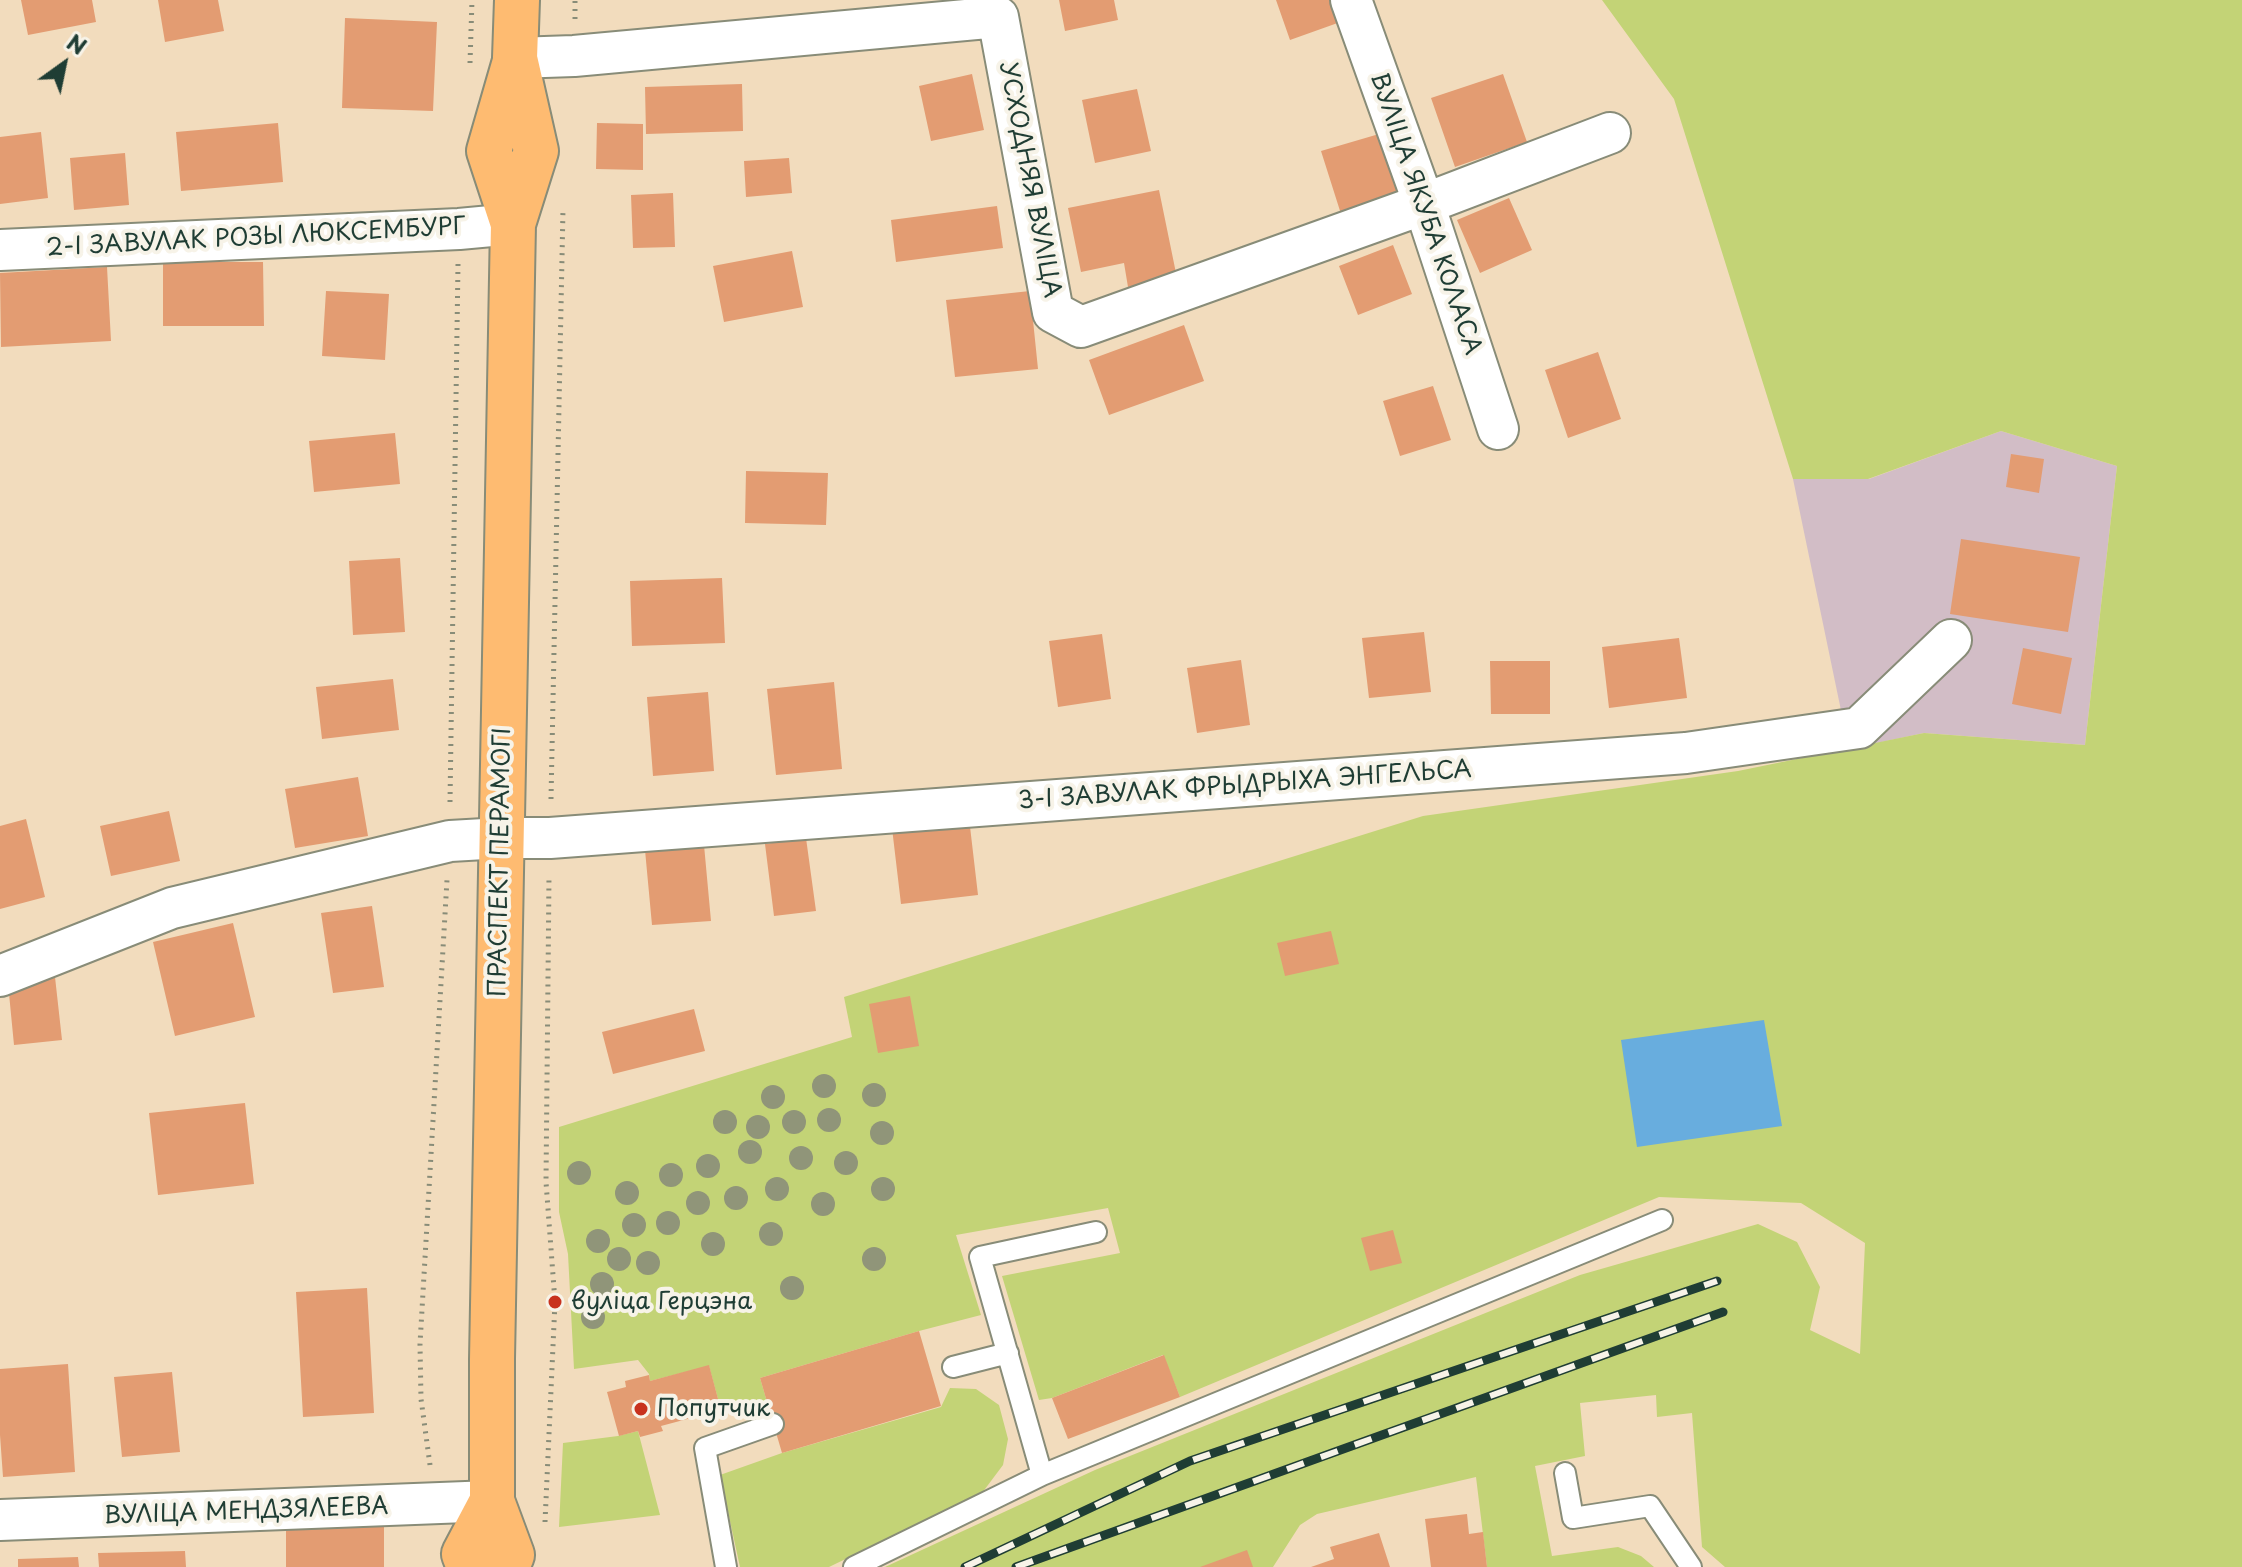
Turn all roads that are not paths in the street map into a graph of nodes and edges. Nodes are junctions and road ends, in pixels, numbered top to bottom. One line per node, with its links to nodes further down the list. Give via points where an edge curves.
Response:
1 (517, 0): 3 (main road, ПРАСПЕКТ ПЕРАМОГІ)
2 (1351, 0): 5 (street, ВУЛІЦА ЯКУБА КОЛАСА)
3 (515, 58): 5 (street, УСХОДНЯЯ ВУЛІЦА, via 998,17 1053,312 1081,327); 6 (main road, ПРАСПЕКТ ПЕРАМОГІ, via 536,151)
4 (1610, 133): 5 (street)
5 (1424, 204): 8 (street, ВУЛІЦА ЯКУБА КОЛАСА)
6 (513, 224): 7 (street, 2-І ЗАВУЛАК РОЗЫ ЛЮКСЕМБУРГ); 10 (main road, ПРАСПЕКТ ПЕРАМОГІ)
7 (0, 250)
8 (1498, 429)
9 (1951, 640): 10 (street, 3-І ЗАВУЛАК ФРЫДРЫХА ЭНГЕЛЬСА, via 1859,728 1686,753)
10 (502, 838): 11 (street, via 450,841 172,908); 19 (main road, ПРАСПЕКТ ПЕРАМОГІ)
11 (0, 976)
12 (1662, 1220): 18 (lane)
13 (1096, 1232): 14 (lane, via 980,1257)
14 (1008, 1353): 15 (lane); 18 (lane)
15 (953, 1367)
16 (773, 1424): 23 (lane, via 705,1448)
17 (1565, 1473): 25 (lane, via 1573,1518 1650,1506)
18 (1042, 1475): 24 (lane)
19 (492, 1501): 20 (street, ВУЛІЦА МЕНДЗЯЛЕЕВА); 21 (main road, ПРАСПЕКТ ПЕРАМОГІ, via 464,1554); 22 (main road, ПРАСПЕКТ ПЕРАМОГІ, via 512,1555)
20 (0, 1520)
21 (469, 1567)
22 (507, 1567)
23 (726, 1567)
24 (854, 1567)
25 (1691, 1567)

